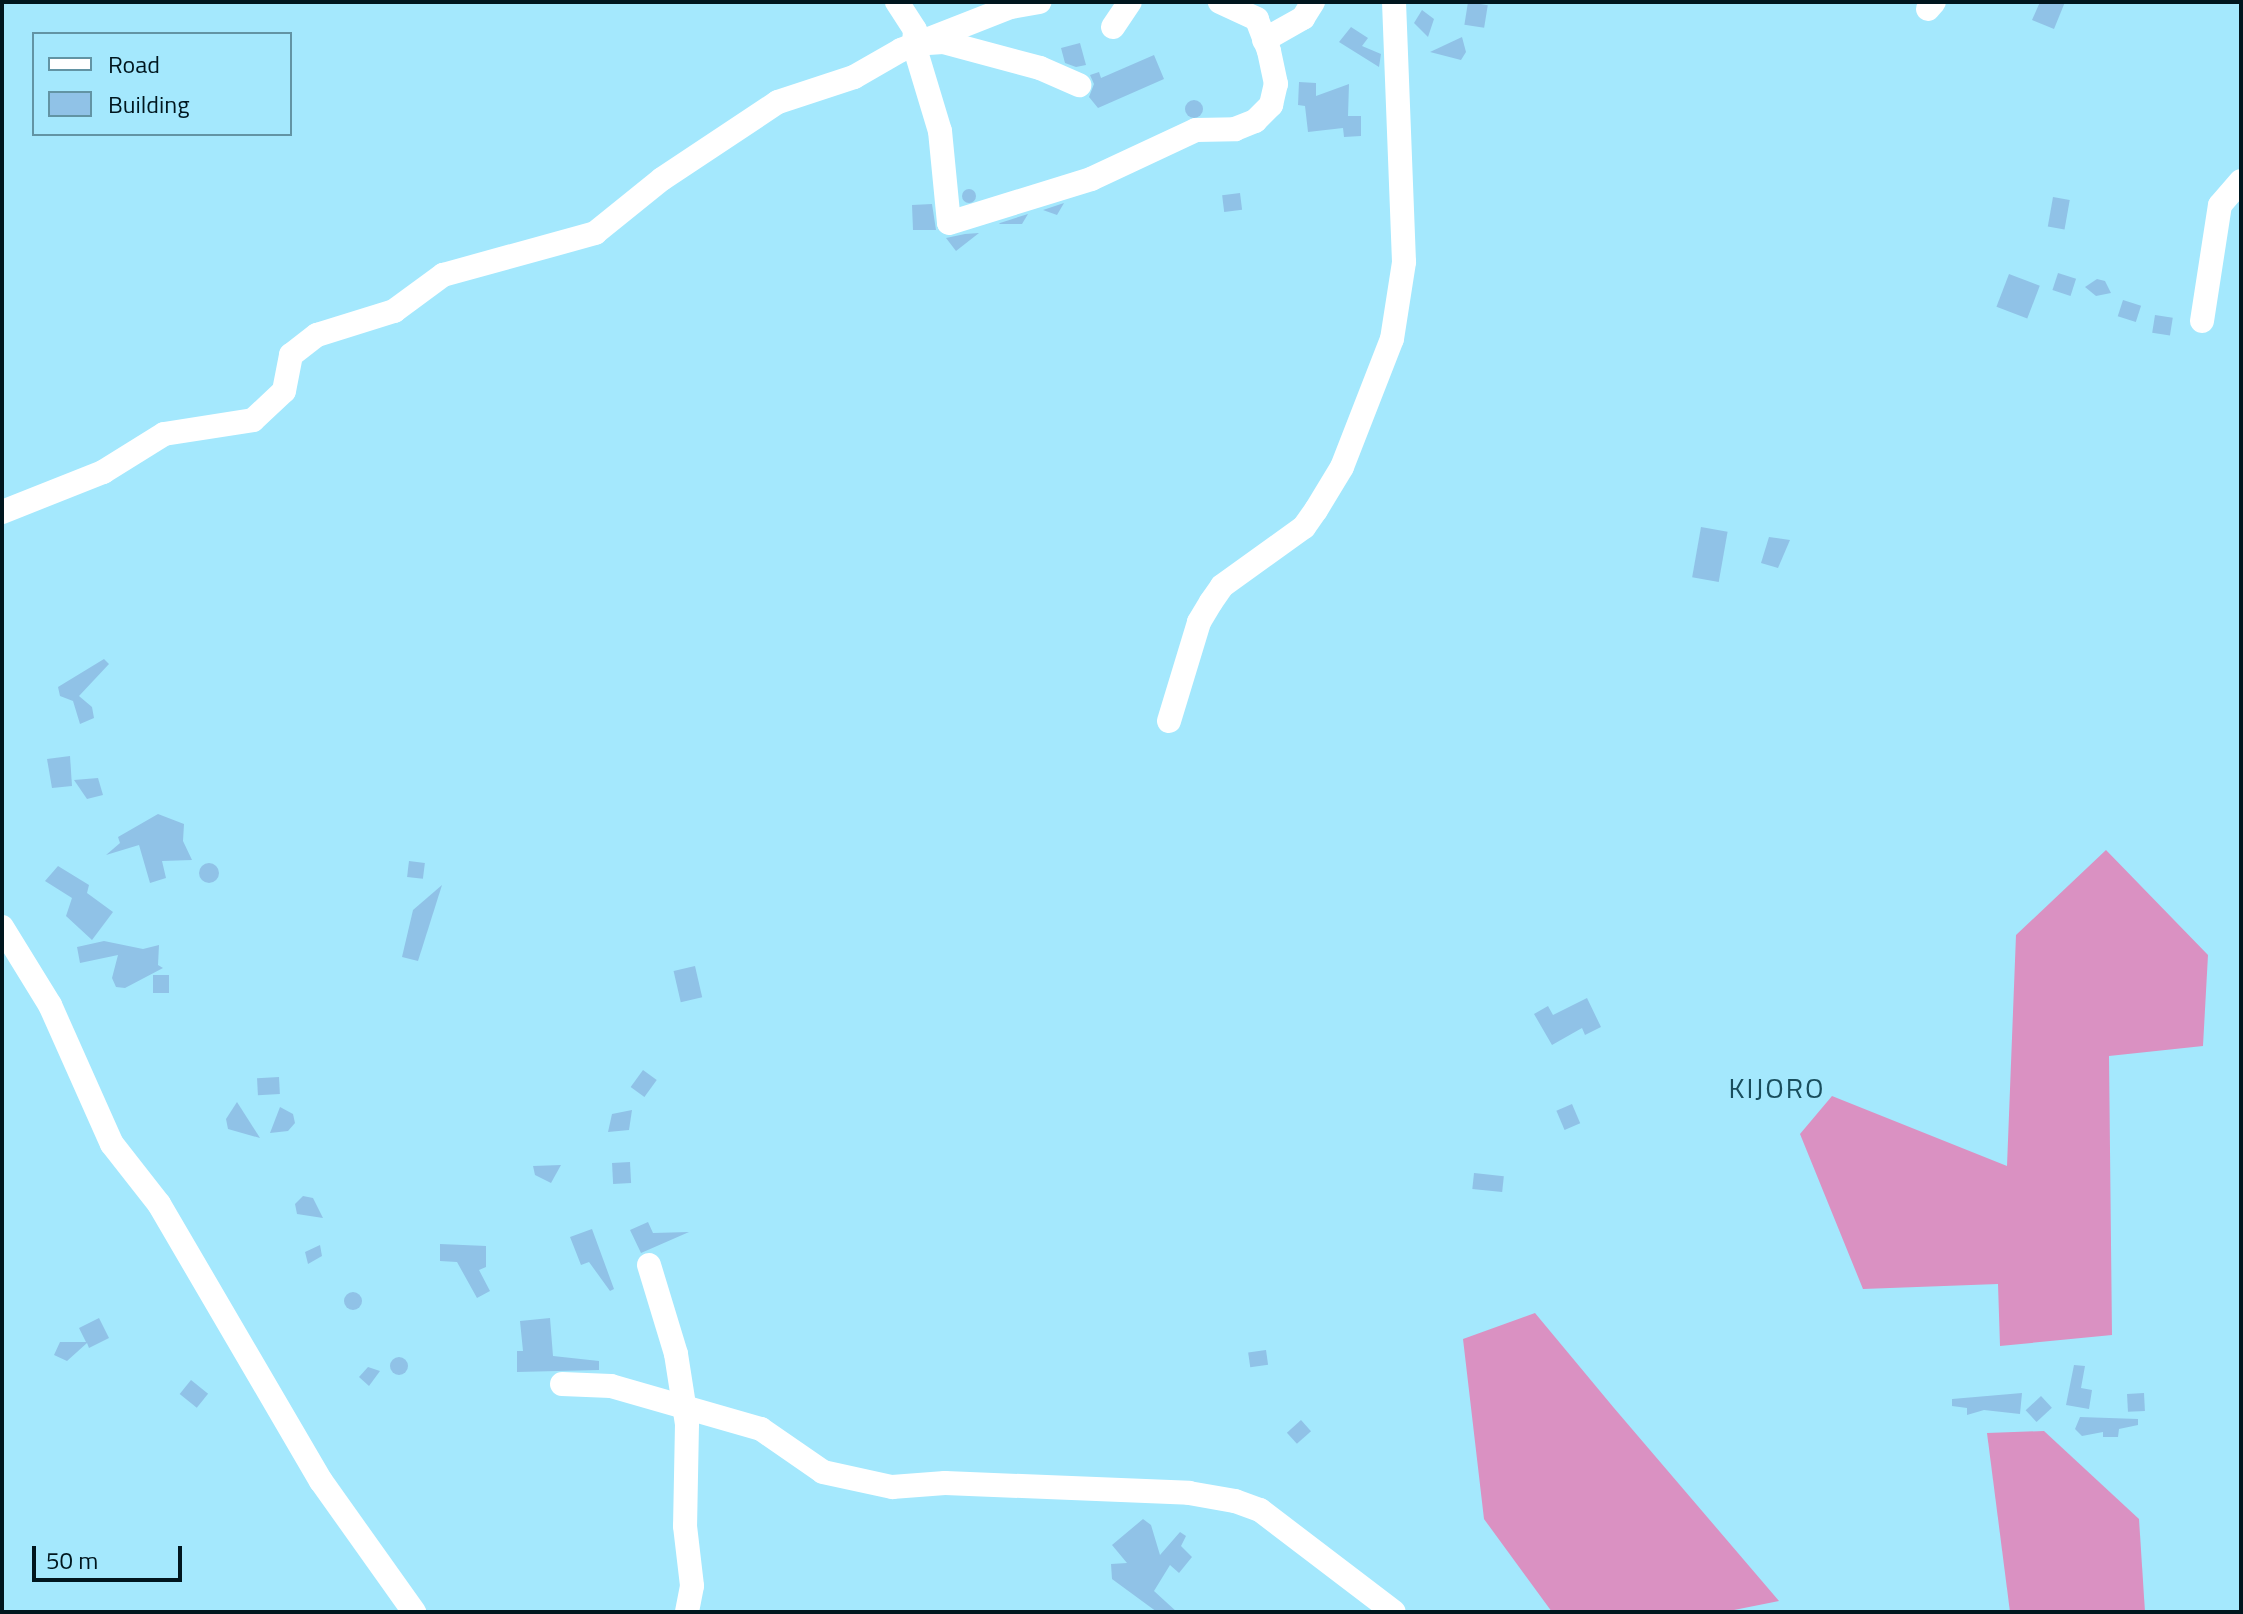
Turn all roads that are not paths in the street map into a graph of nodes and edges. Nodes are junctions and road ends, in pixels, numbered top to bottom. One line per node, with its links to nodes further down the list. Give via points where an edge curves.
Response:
1 (897, 2): 9 (street, via 915,30)
2 (1040, 2): 9 (street, via 1011,7)
3 (1130, 2): 7 (street)
4 (1220, 2): 8 (street, via 1257,19)
5 (1313, 2): 8 (street, via 1303,18)
6 (1394, 2): 14 (street, via 1404,262 1392,339 1357,434 1316,510 1304,527 1222,586 1199,622)
7 (1113, 27)
8 (1264, 40): 9 (street, via 1276,84 1271,105 1247,126 1196,130 1091,179 949,223 940,131)
9 (914, 45): 10 (street, via 956,45 1040,68); 13 (street, via 854,77 778,102 662,179 595,233 443,275 394,311 317,335 291,355 284,391 253,420 164,434 103,472)
10 (1079, 85)
11 (2241, 181): 12 (street, via 2220,205)
12 (2202, 321)
13 (2, 512)
14 (1169, 721)
15 (2, 927): 19 (street, via 50,1005 112,1144 159,1204 321,1481)
16 (649, 1265): 18 (street, via 676,1354)
17 (562, 1384): 18 (street, via 611,1386)
18 (685, 1408): 20 (street, via 685,1526 692,1586); 21 (street, via 761,1429 831,1475 892,1487 945,1483 1189,1493 1235,1501 1260,1510)
19 (414, 1612)
20 (687, 1612)
21 (1394, 1612)

